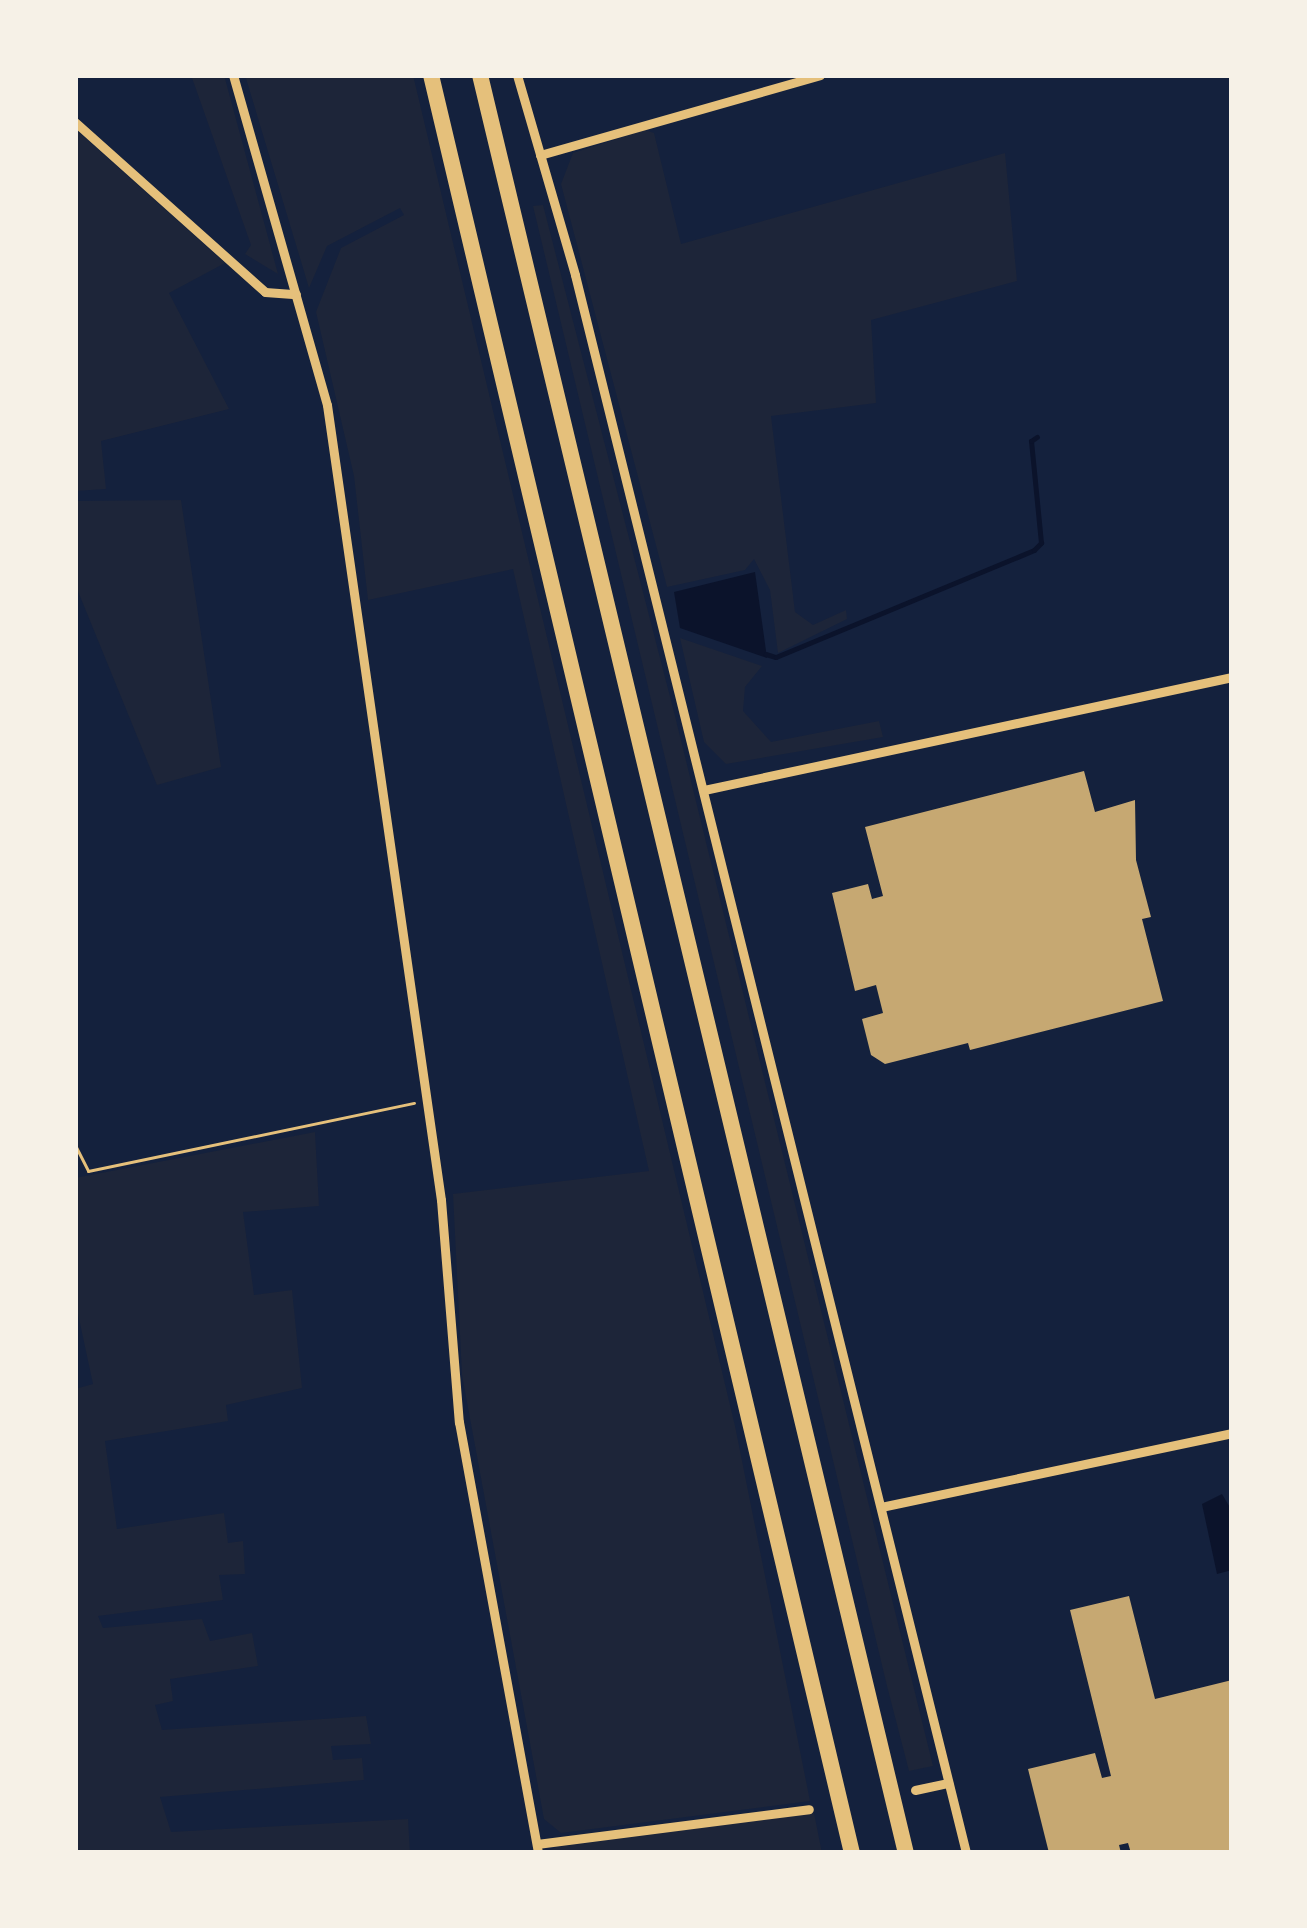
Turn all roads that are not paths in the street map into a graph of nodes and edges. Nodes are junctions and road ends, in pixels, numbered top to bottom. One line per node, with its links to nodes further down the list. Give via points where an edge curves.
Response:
1 (233, 75): 8 (street)
2 (431, 75): 17 (highway)
3 (480, 75): 18 (highway)
4 (517, 75): 7 (street)
5 (820, 75): 7 (street)
6 (75, 122): 8 (street, via 265,292)
7 (540, 155): 10 (street)
8 (296, 294): 16 (street, via 341,484 428,1100 459,1422)
9 (1232, 677): 10 (street)
10 (704, 790): 12 (street)
11 (1232, 1433): 12 (street)
12 (881, 1507): 13 (street)
13 (948, 1783): 14 (street); 19 (street)
14 (915, 1790)
15 (809, 1809): 16 (street)
16 (537, 1848)
17 (852, 1853)
18 (906, 1853)
19 (966, 1853)

